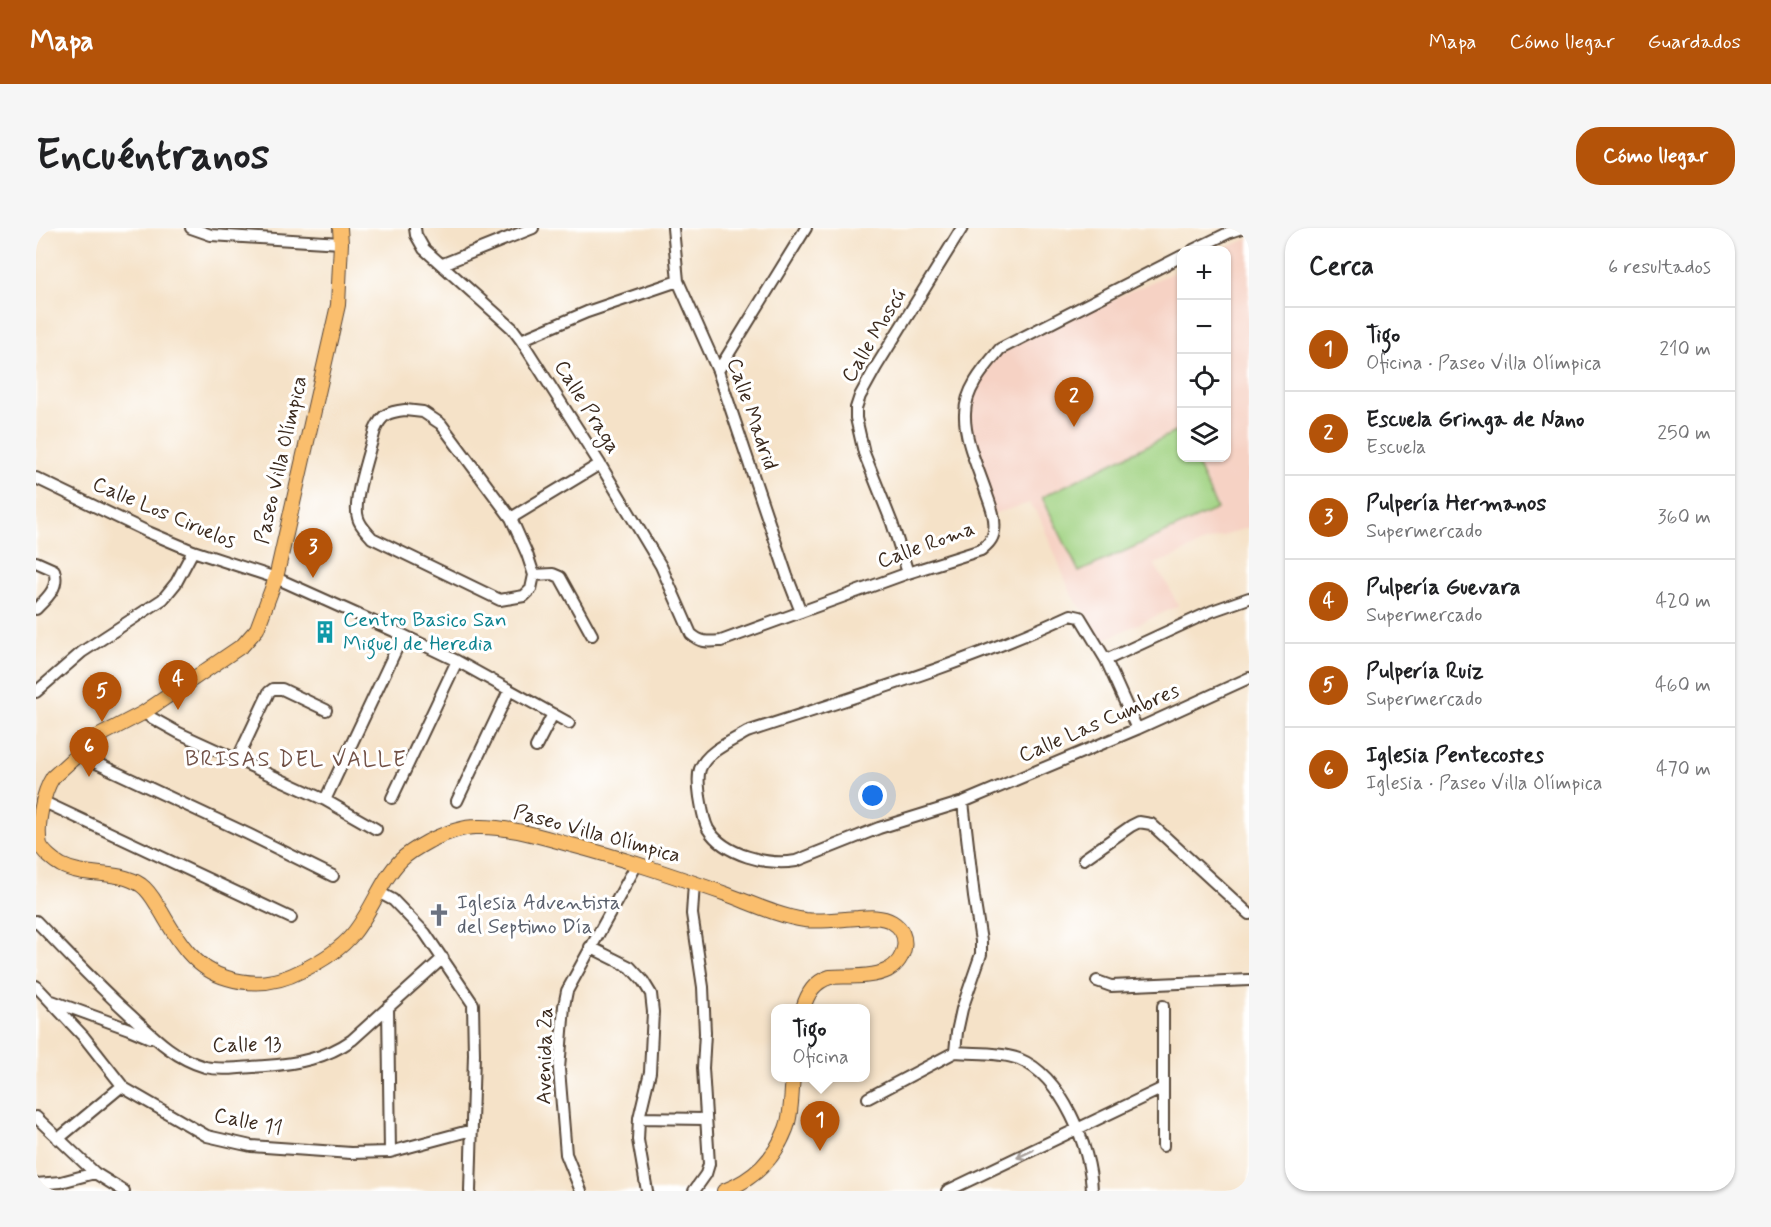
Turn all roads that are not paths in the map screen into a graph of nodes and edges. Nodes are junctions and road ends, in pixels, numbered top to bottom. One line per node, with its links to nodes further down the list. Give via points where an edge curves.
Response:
1 (191, 228): 10 (street, via 211,235)
2 (340, 228): 10 (main road, Paseo Villa Olímpica)
3 (415, 228): 13 (street, Calle Praga, via 424,249)
4 (533, 228): 13 (street)
5 (673, 228): 14 (street, Calle Madrid)
6 (806, 228): 16 (street)
7 (962, 228): 22 (street, Calle Moscú, via 876,367 856,408 864,453)
8 (1242, 228): 9 (street)
9 (1230, 230): 11 (street)
10 (341, 243): 24 (main road, Paseo Villa Olímpica, via 338,304)
11 (1200, 246)
12 (1177, 259): 22 (street, Calle Roma, via 1000,349 989,361 969,393 965,413 969,441 993,514 994,532 981,550)
13 (443, 264): 15 (street, Calle Praga)
14 (678, 280): 15 (street); 16 (street, Calle Madrid)
15 (521, 339): 17 (street, Calle Praga)
16 (718, 371): 27 (street, Calle Madrid)
17 (600, 464): 19 (street); 29 (street, Calle Praga, via 661,566)
18 (36, 478): 20 (street, Calle Los Ciruelos)
19 (511, 518): 23 (street); 23 (street, via 441,424 423,412 405,410 392,411 380,418 356,504 358,519 372,538 500,600 524,596 531,589)
20 (193, 551): 24 (street, Calle Los Ciruelos); 35 (street, via 163,599 82,652)
21 (36, 562): 26 (street, via 56,574 49,596)
22 (908, 573): 27 (street, Calle Roma)
23 (534, 575): 28 (street, via 560,577)
24 (276, 578): 30 (street, Calle Los Ciruelos); 37 (main road, Paseo Villa Olímpica, via 253,635)
25 (1249, 598): 31 (street)
26 (36, 609)
27 (801, 612): 29 (street, Calle Roma, via 721,641 698,641)
28 (592, 634)
29 (691, 634)
30 (404, 635): 32 (street, Calle Los Ciruelos); 45 (street)
31 (1106, 660): 40 (street, Calle Las Cumbres); 48 (street, Calle Las Cumbres, via 1080,617 1071,615 948,667 747,732 709,758 699,776 702,810 710,831 724,845 771,863 796,861 879,828)
32 (457, 661): 34 (street, Calle Los Ciruelos); 44 (street)
33 (1249, 678): 40 (street, Calle Las Cumbres)
34 (509, 691): 38 (street, Calle Los Ciruelos); 47 (street)
35 (36, 692)
36 (326, 710): 43 (street, via 282,689 273,689)
37 (143, 713): 42 (main road, Paseo Villa Olímpica, via 97,737); 43 (street)
38 (553, 714): 39 (street, Calle Los Ciruelos); 41 (street)
39 (569, 723)
40 (1137, 729): 48 (street, Calle Las Cumbres)
41 (536, 747)
42 (77, 754): 46 (main road, Paseo Villa Olímpica, via 53,777); 52 (street)
43 (237, 760): 45 (street)
44 (392, 798)
45 (325, 800): 49 (street)
46 (42, 801): 54 (main road, Paseo Villa Olímpica, via 39,841 51,858 72,869 122,877 141,885 183,947 202,968 225,978 251,984 270,983 320,962 354,933); 56 (street)
47 (457, 801)
48 (963, 802): 68 (street, via 981,954 962,1009)
49 (376, 829)
50 (1084, 859): 55 (street, via 1131,826 1139,822 1151,824)
51 (637, 864): 53 (main road, Paseo Villa Olímpica); 54 (main road, Paseo Villa Olímpica, via 548,838 501,828 472,827 415,848 393,869); 58 (street, Avenida 2a)
52 (333, 876)
53 (694, 883): 64 (main road, Paseo Villa Olímpica, via 792,918 875,917 900,928 905,948 890,969 822,979); 75 (street, via 692,914 703,987)
54 (380, 893): 59 (street, via 393,900 425,933)
55 (1249, 914)
56 (291, 918)
57 (36, 921): 67 (street, Calle 13)
58 (590, 947): 74 (street, via 630,967 651,994 654,1012 650,1072); 85 (street, Avenida 2a, via 567,991 559,1069 566,1154)
59 (443, 958): 66 (street, Calle 13); 76 (street, via 474,1008)
60 (1249, 980): 61 (street, via 1111,986)
61 (1097, 981)
62 (36, 986): 63 (street, Calle 11)
63 (49, 1000): 67 (street); 70 (street, Calle 11)
64 (805, 1004)
65 (1163, 1006): 71 (street)
66 (388, 1007): 67 (street, Calle 13, via 339,1050 290,1065 208,1068 189,1062); 80 (street)
67 (161, 1044)
68 (955, 1052): 72 (street); 77 (street, via 1018,1059 1032,1066 1065,1103)
69 (792, 1082): 88 (main road, via 786,1129 766,1164 739,1185)
70 (122, 1086): 78 (street); 80 (street, Calle 11, via 207,1136 251,1146 310,1152)
71 (1163, 1088): 77 (street); 79 (street)
72 (867, 1098)
73 (36, 1117): 78 (street)
74 (639, 1118): 75 (street); 86 (street, via 638,1140)
75 (705, 1119): 87 (street, via 709,1164)
76 (472, 1130): 80 (street, Calle 11); 84 (street)
77 (1077, 1130): 89 (street, one-way to 89); 90 (street, via 1086,1153)
78 (58, 1139): 81 (street)
79 (1163, 1146)
80 (390, 1152)
81 (95, 1173): 82 (street); 83 (street)
82 (36, 1184)
83 (123, 1191)
84 (470, 1191)
85 (581, 1191)
86 (647, 1191)
87 (694, 1191)
88 (724, 1191)
89 (947, 1191)
90 (1092, 1191)

